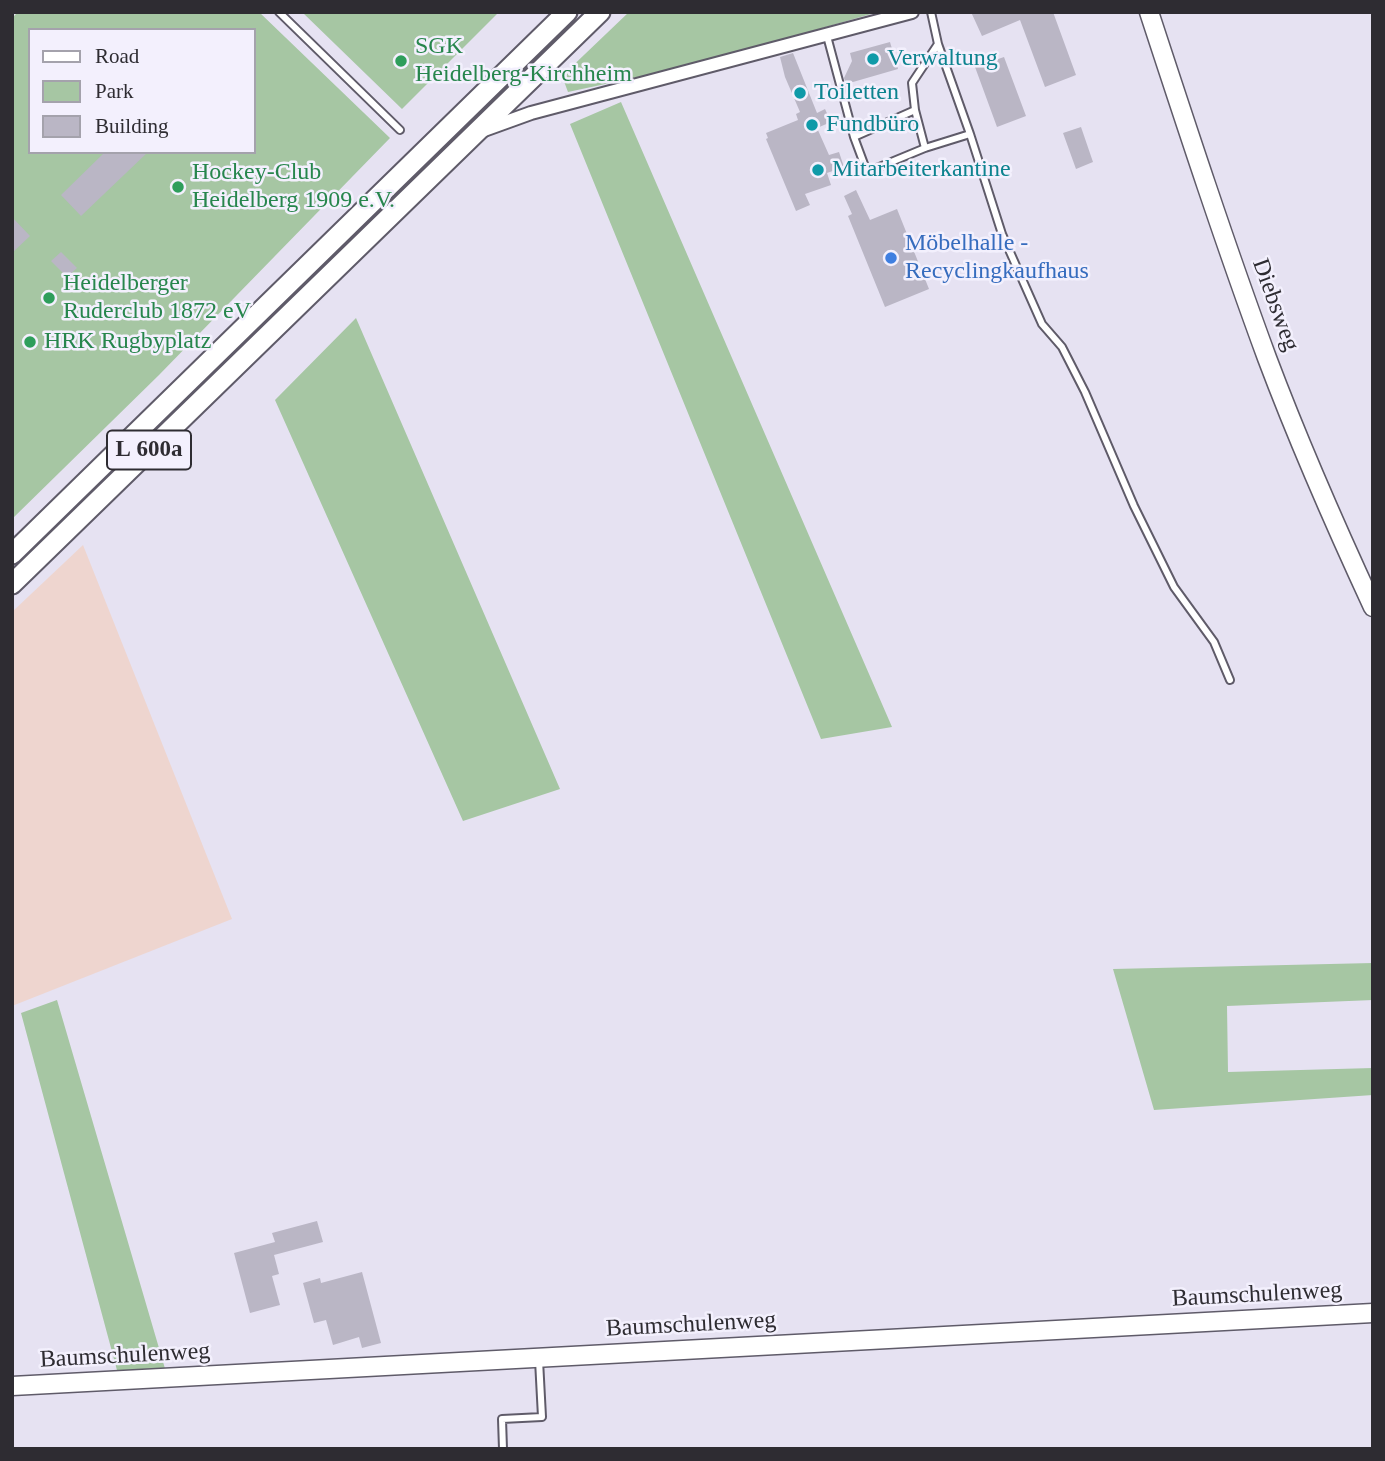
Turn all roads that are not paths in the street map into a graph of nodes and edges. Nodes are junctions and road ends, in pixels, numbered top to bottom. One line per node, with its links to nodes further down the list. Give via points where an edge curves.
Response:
1 (279, 12): 10 (lane)
2 (568, 12): 15 (main road, L 600a)
3 (600, 12): 11 (main road, L 600a)
4 (912, 12): 7 (street)
5 (931, 12): 8 (lane)
6 (1149, 12): 17 (street, Diebsweg, via 1268,360)
7 (827, 36): 11 (street, via 531,113); 13 (lane)
8 (938, 44): 9 (lane, via 912,83); 12 (lane)
9 (915, 110): 13 (lane); 14 (lane)
10 (400, 130)
11 (475, 134): 16 (main road, L 600a)
12 (970, 134): 14 (lane); 18 (lane, via 1002,234 1042,324 1062,348 1174,587 1214,642)
13 (854, 137): 14 (lane, via 867,172)
14 (925, 148)
15 (12, 554)
16 (12, 584)
17 (1373, 607)
18 (1230, 680)
19 (1373, 1313): 20 (street, Baumschulenweg)
20 (539, 1358): 21 (street, Baumschulenweg); 22 (lane, via 542,1417 502,1419)
21 (12, 1386)
22 (503, 1449)

